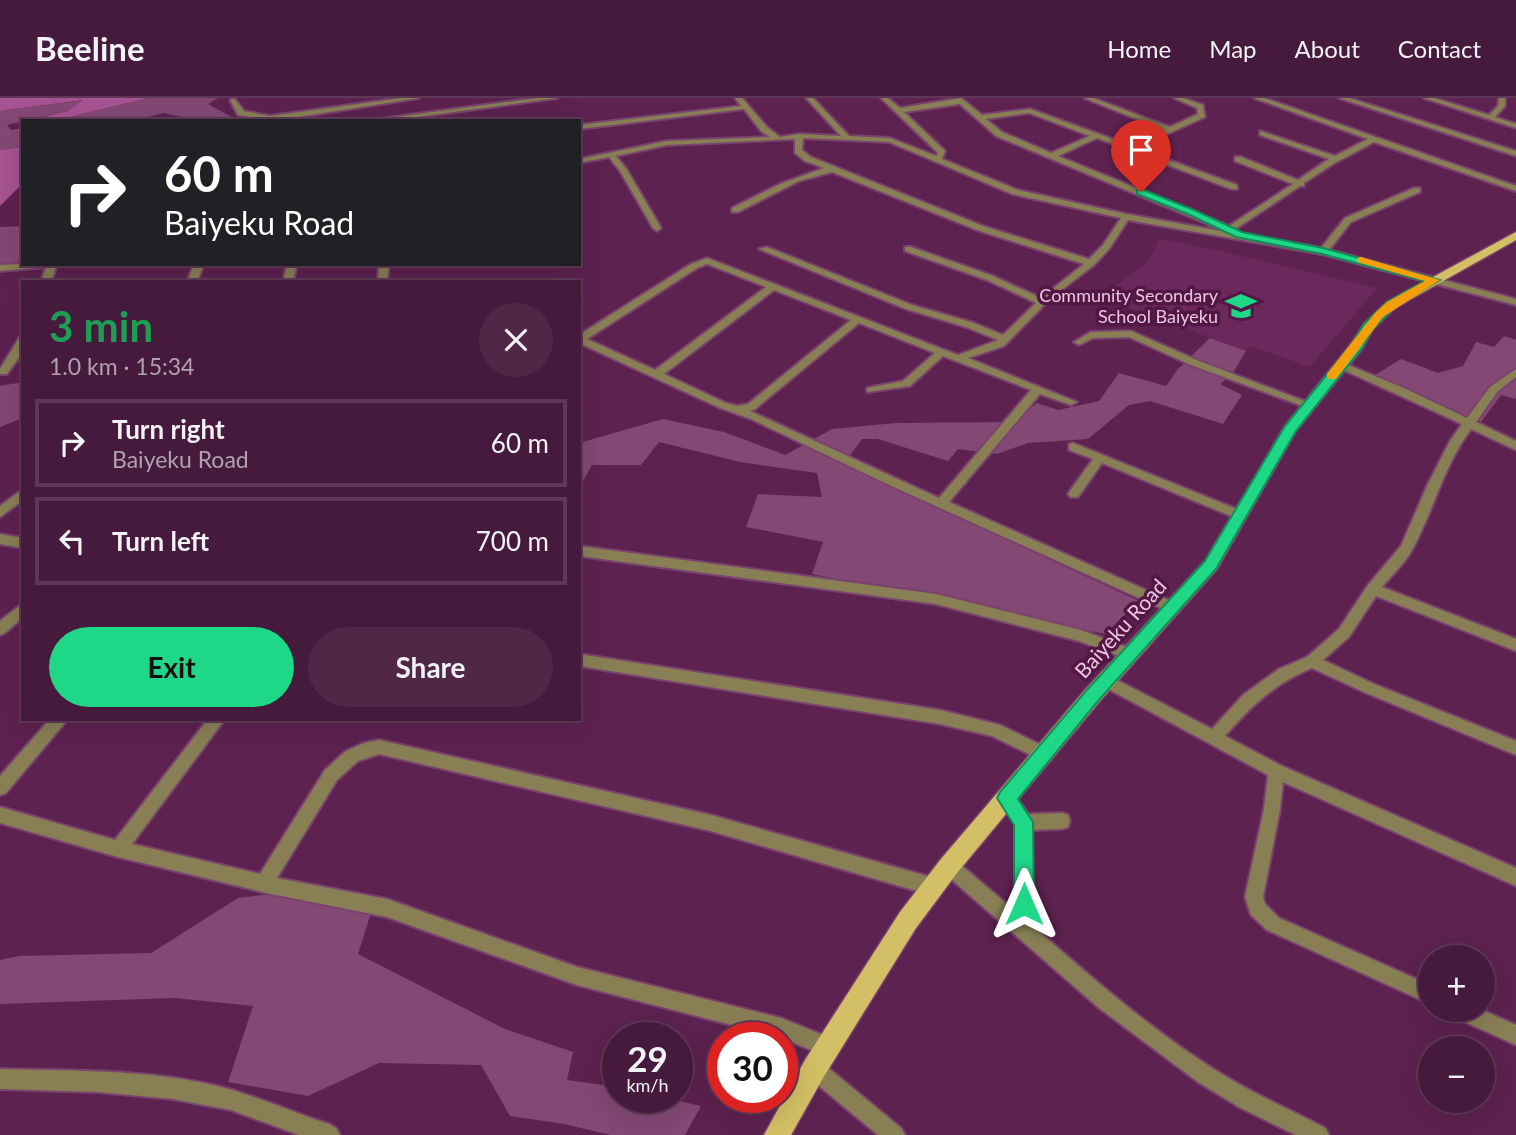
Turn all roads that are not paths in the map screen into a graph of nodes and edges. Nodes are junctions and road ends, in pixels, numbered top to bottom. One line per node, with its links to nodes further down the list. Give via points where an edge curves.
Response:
1 (353, 98): 18 (street, via 346,105)
2 (416, 98): 18 (street)
3 (468, 98): 19 (street)
4 (554, 98): 19 (street)
5 (738, 98): 17 (street)
6 (809, 98): 33 (street)
7 (884, 98): 20 (street)
8 (1087, 98): 28 (street)
9 (1177, 98): 28 (street, via 1200,107 1202,115)
10 (1257, 98): 35 (street)
11 (1342, 98): 38 (street)
12 (1427, 98): 22 (street)
13 (1502, 98): 22 (street)
14 (234, 100): 21 (street, via 241,113 258,117)
15 (959, 100): 20 (street); 23 (street)
16 (312, 103): 21 (street)
17 (746, 107): 27 (street); 34 (street)
18 (349, 108): 21 (street)
19 (470, 108): 24 (street); 25 (street)
20 (897, 111): 43 (street, via 937,147 942,153)
21 (313, 113)
22 (1491, 117): 26 (street)
23 (979, 118): 31 (street, via 1026,110); 39 (street, via 999,134)
24 (384, 119)
25 (473, 119)
26 (1516, 126)
27 (581, 127)
28 (1169, 129): 36 (street)
29 (1263, 133): 42 (street)
30 (799, 136): 32 (street); 34 (street); 40 (street, via 798,151)
31 (1096, 136): 36 (street); 39 (street)
32 (811, 138): 33 (street); 40 (street)
33 (847, 138): 43 (street, via 890,140)
34 (779, 139): 37 (street, via 667,143)
35 (1374, 139): 42 (street); 48 (street)
36 (1130, 148): 47 (street)
37 (610, 154): 44 (street); 52 (street)
38 (1516, 154)
39 (1051, 156): 53 (street)
40 (805, 157): 45 (street)
41 (1238, 159): 46 (street)
42 (1335, 159): 46 (street)
43 (938, 160): 51 (street, via 1015,192)
44 (581, 161)
45 (822, 168): 50 (street); 59 (street, via 980,228)
46 (1301, 184): 54 (street)
47 (1234, 187)
48 (1516, 189)
49 (1417, 190): 58 (street, via 1348,220)
50 (735, 210)
51 (1126, 216): 53 (street); 59 (street)
52 (657, 228)
53 (1218, 228): 54 (street)
54 (1235, 232): 58 (street)
55 (1516, 235): 62 (main road, Baiyeku Road)
56 (764, 249): 67 (street)
57 (908, 249): 64 (street)
58 (1323, 251): 62 (street)
59 (1091, 263): 64 (street)
60 (24, 266): 61 (street)
61 (0, 268)
62 (1434, 280): 65 (street); 73 (main road, Baiyeku Road, via 1379,315)
63 (774, 286): 66 (street); 68 (street, via 712,262 700,262); 76 (street)
64 (1042, 302): 67 (street)
65 (1516, 302)
66 (856, 321): 71 (street); 81 (street)
67 (1004, 339): 72 (street)
68 (581, 341): 76 (street)
69 (1079, 342): 80 (street, via 1091,335 1131,334)
70 (21, 346): 74 (street)
71 (941, 353): 72 (street); 77 (street, via 906,384)
72 (959, 358): 78 (street)
73 (1341, 365): 80 (main road, Baiyeku Road); 82 (street)
74 (3, 372)
75 (1516, 372): 82 (street, via 1494,389)
76 (656, 374): 81 (street)
77 (871, 390)
78 (1037, 390): 79 (street); 88 (street)
79 (1071, 402)
80 (1309, 405): 90 (main road, Baiyeku Road)
81 (746, 410): 88 (street)
82 (1469, 423): 83 (street); 94 (street, via 1434,484 1408,548)
83 (1516, 446)
84 (1073, 447): 85 (street)
85 (1100, 458): 86 (street); 90 (street)
86 (1074, 494)
87 (21, 495): 89 (street)
88 (942, 503): 95 (street)
89 (0, 513)
90 (1240, 515): 95 (main road, Baiyeku Road, via 1211,565)
91 (0, 540): 92 (street)
92 (21, 543)
93 (581, 551): 99 (street, via 936,599 1081,636)
94 (1373, 589): 98 (street); 101 (street, via 1344,633)
95 (1170, 607): 99 (main road, Baiyeku Road)
96 (21, 610): 97 (street)
97 (0, 629)
98 (1516, 645)
99 (1130, 654): 102 (main road, Baiyeku Road)
100 (581, 660): 107 (street, via 940,716 995,730)
101 (1312, 661): 105 (street, via 1284,673 1248,699); 106 (street)
102 (1106, 681): 105 (street); 107 (main road, Baiyeku Road)
103 (58, 721): 109 (street)
104 (215, 721): 114 (street)
105 (1213, 739): 108 (street)
106 (1516, 747)
107 (1045, 755): 110 (main road, Baiyeku Road)
108 (1276, 771): 116 (street); 120 (street, via 1254,897 1257,909 1273,924)
109 (0, 788)
110 (1007, 798): 113 (street); 115 (main road, Baiyeku Road)
111 (0, 815): 114 (street)
112 (1062, 821): 113 (street)
113 (1024, 822): 119 (street, via 1024,904)
114 (118, 849): 117 (street)
115 (949, 866): 118 (main road, Baiyeku Road); 119 (street)
116 (1516, 877)
117 (264, 883): 118 (street, via 331,775 342,762 379,747 711,823); 123 (street, via 387,908 577,976 781,1028)
118 (934, 887): 123 (main road, Baiyeku Road)
119 (1017, 923): 129 (street, via 1108,1001 1208,1077)
120 (1418, 990)
121 (1487, 1022): 122 (street)
122 (1516, 1035)
123 (828, 1047): 124 (main road, Baiyeku Road)
124 (814, 1069): 127 (main road, Baiyeku Road); 128 (street)
125 (0, 1079): 126 (street, via 87,1081 197,1092)
126 (329, 1135)
127 (777, 1135)
128 (894, 1135)
129 (1318, 1135)

